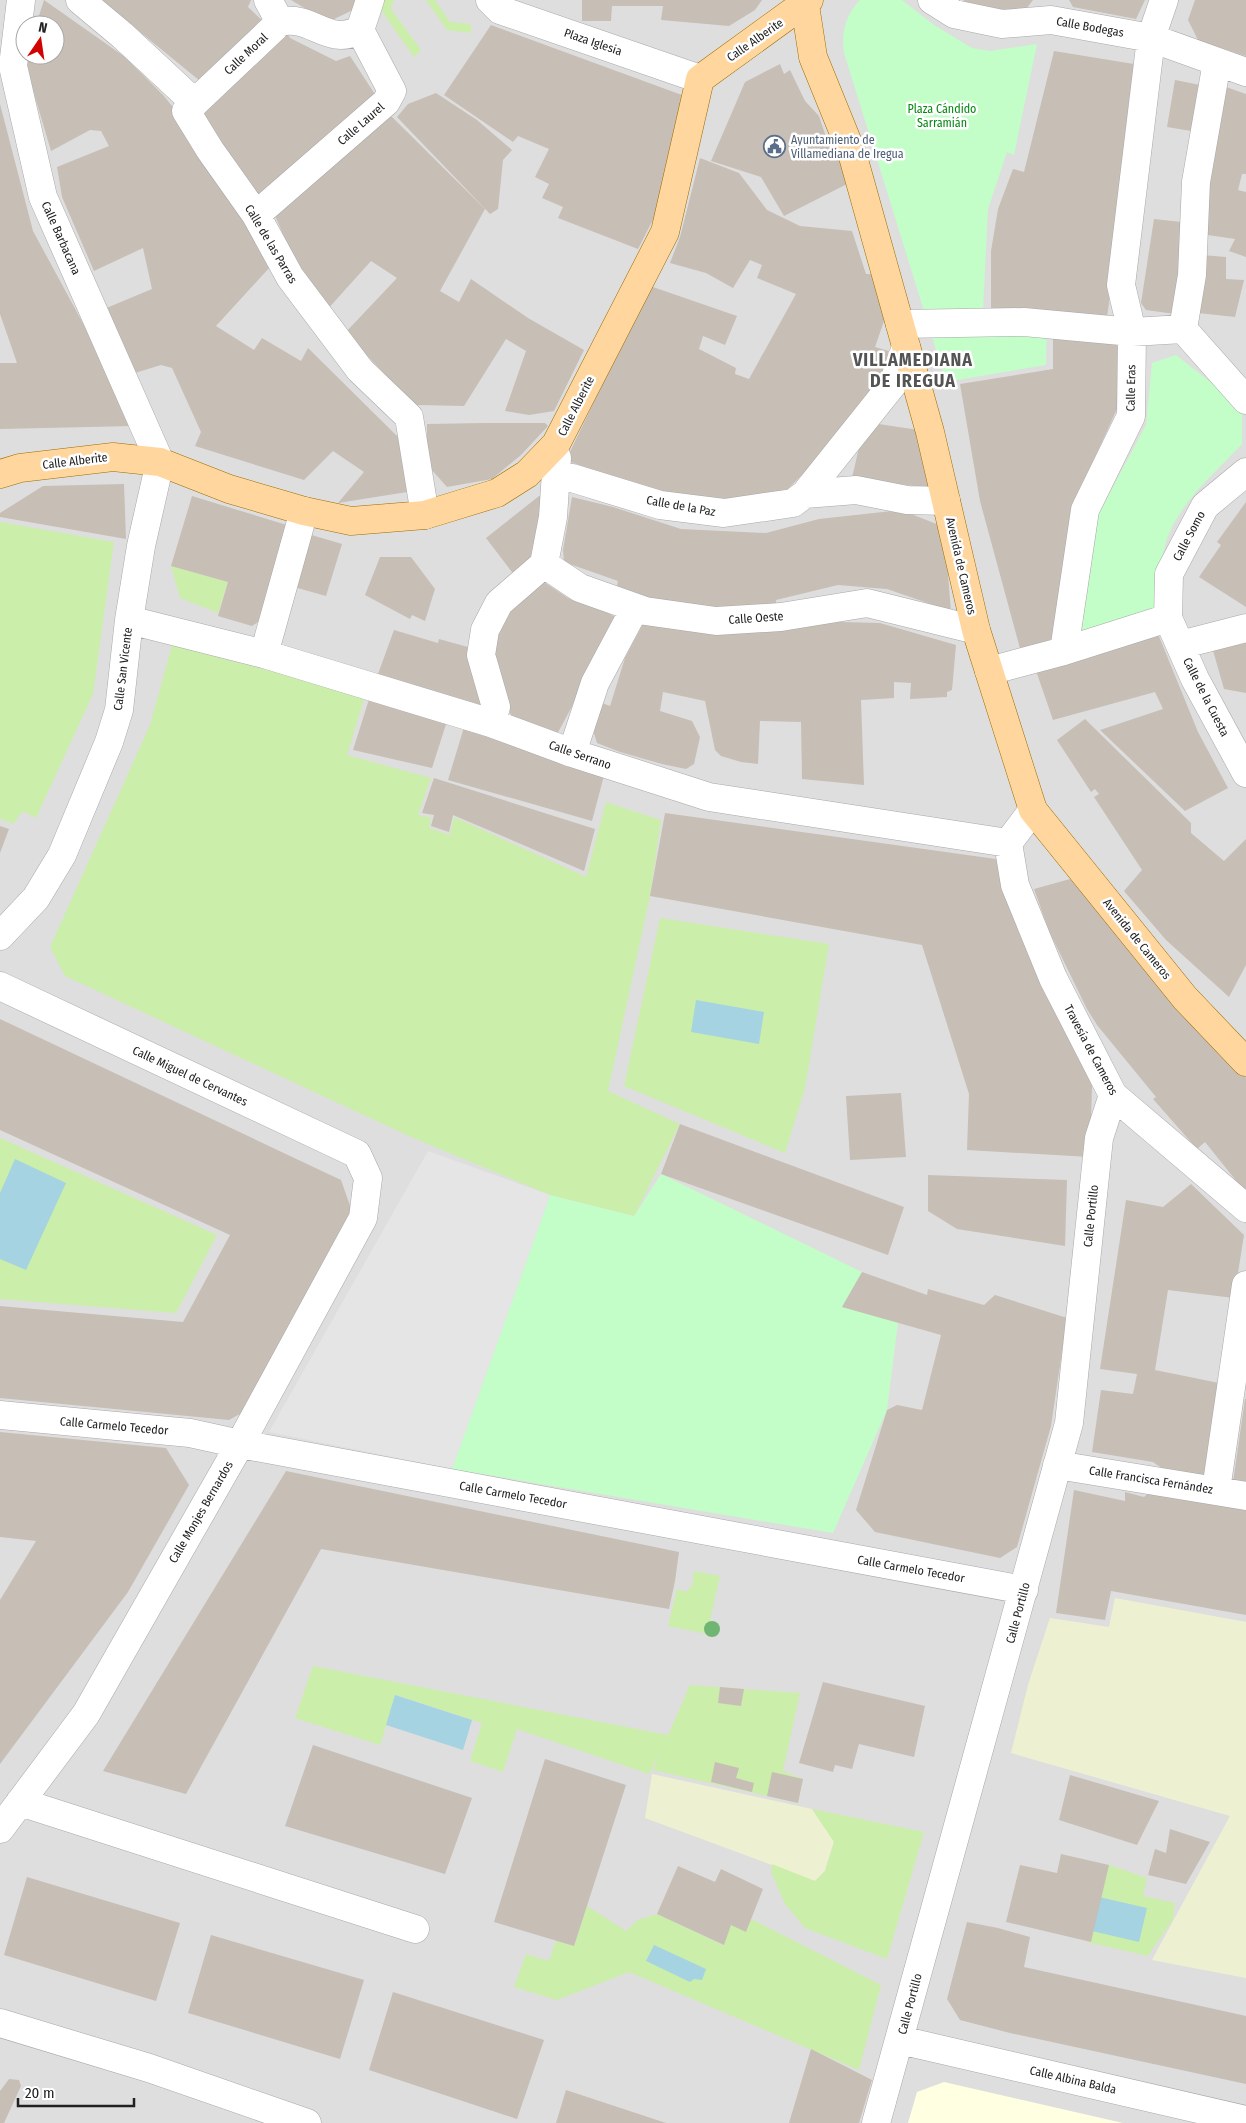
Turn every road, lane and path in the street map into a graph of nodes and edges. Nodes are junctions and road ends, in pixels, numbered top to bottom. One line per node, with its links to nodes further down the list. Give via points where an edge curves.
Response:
1 (21, 0): 21 (street, Calle Barbacana, via 13,66 43,197)
2 (80, 0): 14 (street)
3 (370, 0): 9 (street)
4 (490, 0): 13 (street, Plaza Iglesia, via 500,10)
5 (932, 0): 10 (street, Calle Bodegas, via 954,14 1002,24 1051,20)
6 (1164, 0): 10 (street, Calle Eras)
7 (807, 2): 13 (main road, Calle Alberite); 18 (main road, Avenida de Cameros, via 812,57 852,153)
8 (274, 11): 9 (street, via 334,36 350,35); 14 (street, Calle Moral)
9 (360, 30): 15 (street, Calle Laurel, via 392,91 386,102)
10 (1151, 38): 11 (street, Calle Bodegas); 17 (street, Calle Eras, via 1121,285)
11 (1217, 62): 12 (street, Calle Bodegas); 16 (street, via 1196,182 1192,275)
12 (1246, 72)
13 (700, 79): 20 (main road, Calle Alberite, via 665,232)
14 (194, 102): 15 (street, Calle de las Parras, via 186,110)
15 (256, 215): 28 (street, Calle de las Parras, via 290,277 360,370 409,417)
16 (1183, 329): 17 (street); 19 (street)
17 (1132, 332): 18 (street, via 1024,322); 36 (street, Calle Eras, via 1132,416 1085,510)
18 (903, 336): 25 (street, Calle de la Paz, via 893,384); 26 (main road, Avenida de Cameros)
19 (1246, 400)
20 (556, 444): 24 (street); 28 (main road, Calle Alberite, via 528,474 497,493)
21 (160, 462): 23 (main road, Calle Alberite, via 113,457 20,468); 27 (main road, Calle Alberite, via 229,489); 32 (street, Calle San Vicente)
22 (1246, 472): 31 (street, Calle Somo, via 1205,506 1169,574)
23 (0, 474)
24 (557, 477): 25 (street, Calle de la Paz, via 572,478 660,505 724,513 793,503); 29 (street)
25 (805, 494): 26 (street, Calle de la Paz, via 856,490 907,500)
26 (946, 501): 34 (main road, Avenida de Cameros)
27 (304, 512): 28 (main road, Calle Alberite, via 351,521); 37 (street)
28 (425, 515)
29 (544, 564): 30 (street, Calle Oeste, via 580,588); 39 (street, via 498,603 484,630 481,655 496,707)
30 (635, 608): 34 (street, Calle Oeste, via 716,621 781,617 867,603); 40 (street, via 595,683)
31 (1168, 618): 35 (street, Calle de la Cuesta); 36 (street)
32 (129, 620): 37 (street, Calle Serrano); 44 (street, Calle San Vicente, via 119,710 109,742 62,855 36,898)
33 (1246, 628): 35 (street)
34 (976, 630): 38 (main road, Avenida de Cameros)
35 (1180, 645): 41 (street, Calle de la Cuesta)
36 (1064, 651): 38 (street)
37 (264, 654): 39 (street, Calle Serrano)
38 (989, 671): 42 (main road, Avenida de Cameros)
39 (491, 723): 40 (street, Calle Serrano)
40 (572, 753): 43 (street, Calle Serrano, via 709,797)
41 (1246, 774)
42 (1033, 810): 43 (street); 46 (main road, Avenida de Cameros, via 1186,998)
43 (1008, 843): 47 (street, Travesía de Cameros, via 1015,886 1053,978)
44 (0, 936)
45 (0, 986): 48 (street, Calle Miguel de Cervantes, via 357,1154)
46 (1246, 1062)
47 (1113, 1094): 49 (street, Travesía de Cameros); 53 (street, Calle Portillo, via 1099,1138 1069,1422)
48 (368, 1178): 52 (street, Calle Monjes Bernardos, via 363,1218)
49 (1246, 1208)
50 (1246, 1285): 54 (street)
51 (0, 1415): 52 (street, Calle Carmelo Tecedor, via 190,1433)
52 (240, 1444): 56 (street, Calle Carmelo Tecedor); 57 (street, Calle Monjes Bernardos, via 86,1714)
53 (1057, 1466): 54 (street, Calle Francisca Fernández); 56 (street, Calle Portillo)
54 (1216, 1490): 55 (street, Calle Francisca Fernández)
55 (1246, 1496)
56 (1024, 1590): 61 (street, Calle Portillo)
57 (20, 1802): 58 (street, Calle Monjes Bernardos); 59 (street)
58 (0, 1829)
59 (415, 1928)
60 (0, 2023): 63 (street, via 149,2068)
61 (900, 2040): 62 (street, Calle Albina Balda); 64 (street, Calle Portillo)
62 (1246, 2120)
63 (307, 2123)
64 (876, 2123)

